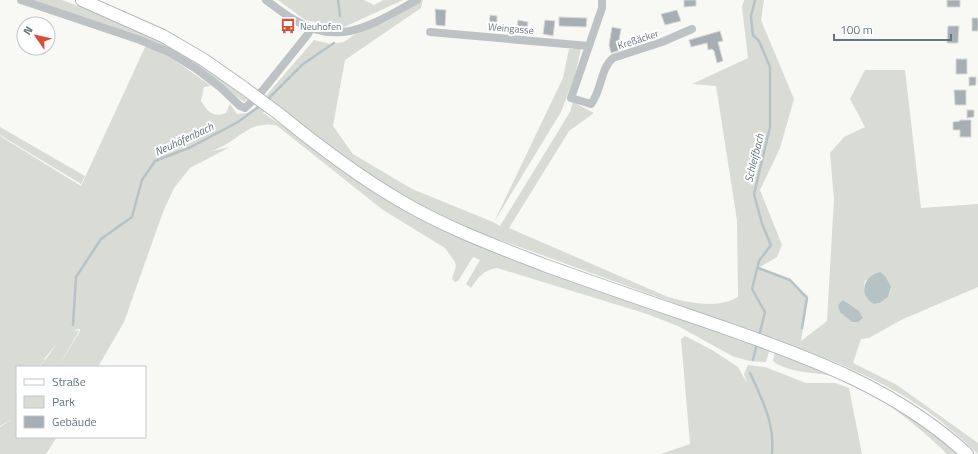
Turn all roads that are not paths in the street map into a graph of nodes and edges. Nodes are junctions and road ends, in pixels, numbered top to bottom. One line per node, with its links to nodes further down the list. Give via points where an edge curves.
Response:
1 (21, 0): 6 (street, via 169,52 195,68 245,108 263,90)
2 (266, 0): 6 (street)
3 (417, 0): 6 (street, via 359,29 343,34)
4 (602, 0): 9 (street, via 602,8)
5 (87, 1): 10 (main road, bridge, via 163,36 204,60 357,173 442,222 546,265 831,367 888,395 918,414)
6 (311, 28)
7 (692, 29): 9 (street, Kreßäcker, via 613,58 607,63 596,98 591,104 571,98)
8 (430, 32): 9 (street, Weingasse)
9 (589, 46)
10 (967, 454)

